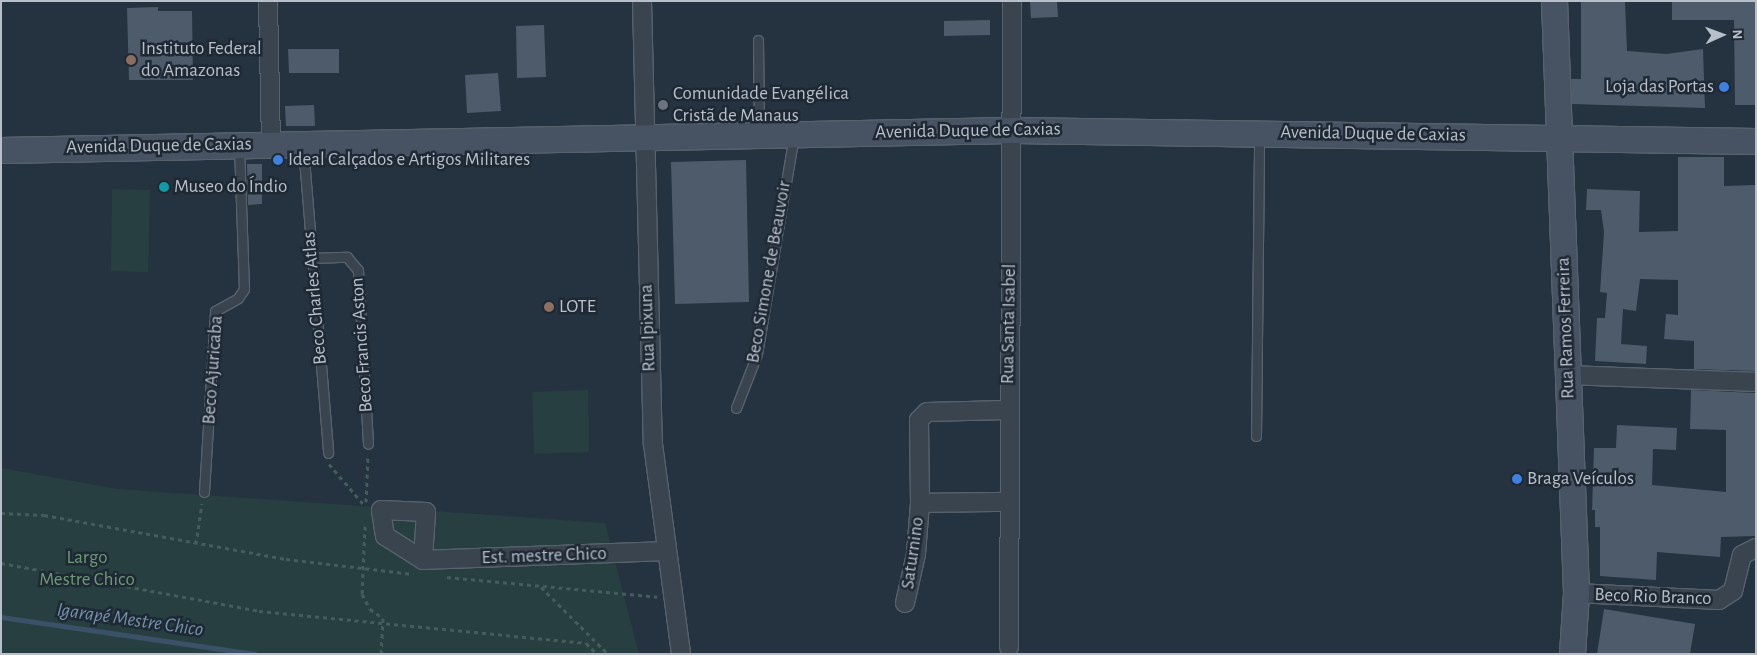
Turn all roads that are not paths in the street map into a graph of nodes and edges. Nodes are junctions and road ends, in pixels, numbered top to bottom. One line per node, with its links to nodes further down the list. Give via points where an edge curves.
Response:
1 (268, 1): 13 (street)
2 (642, 1): 10 (street, Rua Ipixuna)
3 (1012, 1): 6 (street, Rua Santa Isabel)
4 (1554, 1): 11 (street, Rua Ramos Ferreira)
5 (758, 40): 8 (lane)
6 (1014, 130): 7 (street, Avenida Duque de Caxias); 9 (street, Avenida Duque de Caxias); 21 (street, Rua Santa Isabel)
7 (1259, 133): 11 (street, Avenida Duque de Caxias); 22 (lane)
8 (759, 134): 9 (street, Avenida Duque de Caxias); 10 (street, Avenida Duque de Caxias)
9 (794, 134): 20 (lane, Beco Simone de Beauvoir, via 757,354)
10 (644, 137): 14 (street, Avenida Duque de Caxias); 29 (street, Rua Ipixuna, via 653,444)
11 (1558, 137): 12 (street, Avenida Duque de Caxias); 18 (street, Rua Ramos Ferreira)
12 (1756, 141)
13 (271, 143): 14 (street, Avenida Duque de Caxias); 15 (street, Avenida Duque de Caxias)
14 (303, 143): 17 (lane, Beco Charles Atlas)
15 (239, 144): 16 (street, Avenida Duque de Caxias); 25 (lane, Beco Ajuricaba, via 244,289 238,298 215,311)
16 (1, 150)
17 (311, 258): 23 (lane, Beco Francis Aston, via 347,257 358,270); 24 (lane, Beco Charles Atlas)
18 (1568, 375): 19 (street, via 1723,378); 31 (street, Rua Ramos Ferreira)
19 (1756, 382)
20 (736, 408)
21 (1007, 410): 26 (street, Rua Santa Isabel); 27 (street, Saturnino, via 922,414)
22 (1256, 436)
23 (368, 444)
24 (328, 453)
25 (204, 492)
26 (1006, 502): 27 (street, Saturnino); 33 (street, Rua Santa Isabel)
27 (920, 503): 32 (street, Saturnino, via 916,554)
28 (1756, 548): 31 (street, Beco Rio Branco, via 1742,555 1733,591 1719,600)
29 (666, 551): 30 (street, Est. mestre Chico); 34 (street, Rua Ipixuna)
30 (422, 567)
31 (1576, 593): 35 (street, Rua Ramos Ferreira)
32 (905, 603)
33 (1009, 647)
34 (682, 654)
35 (1572, 654)

